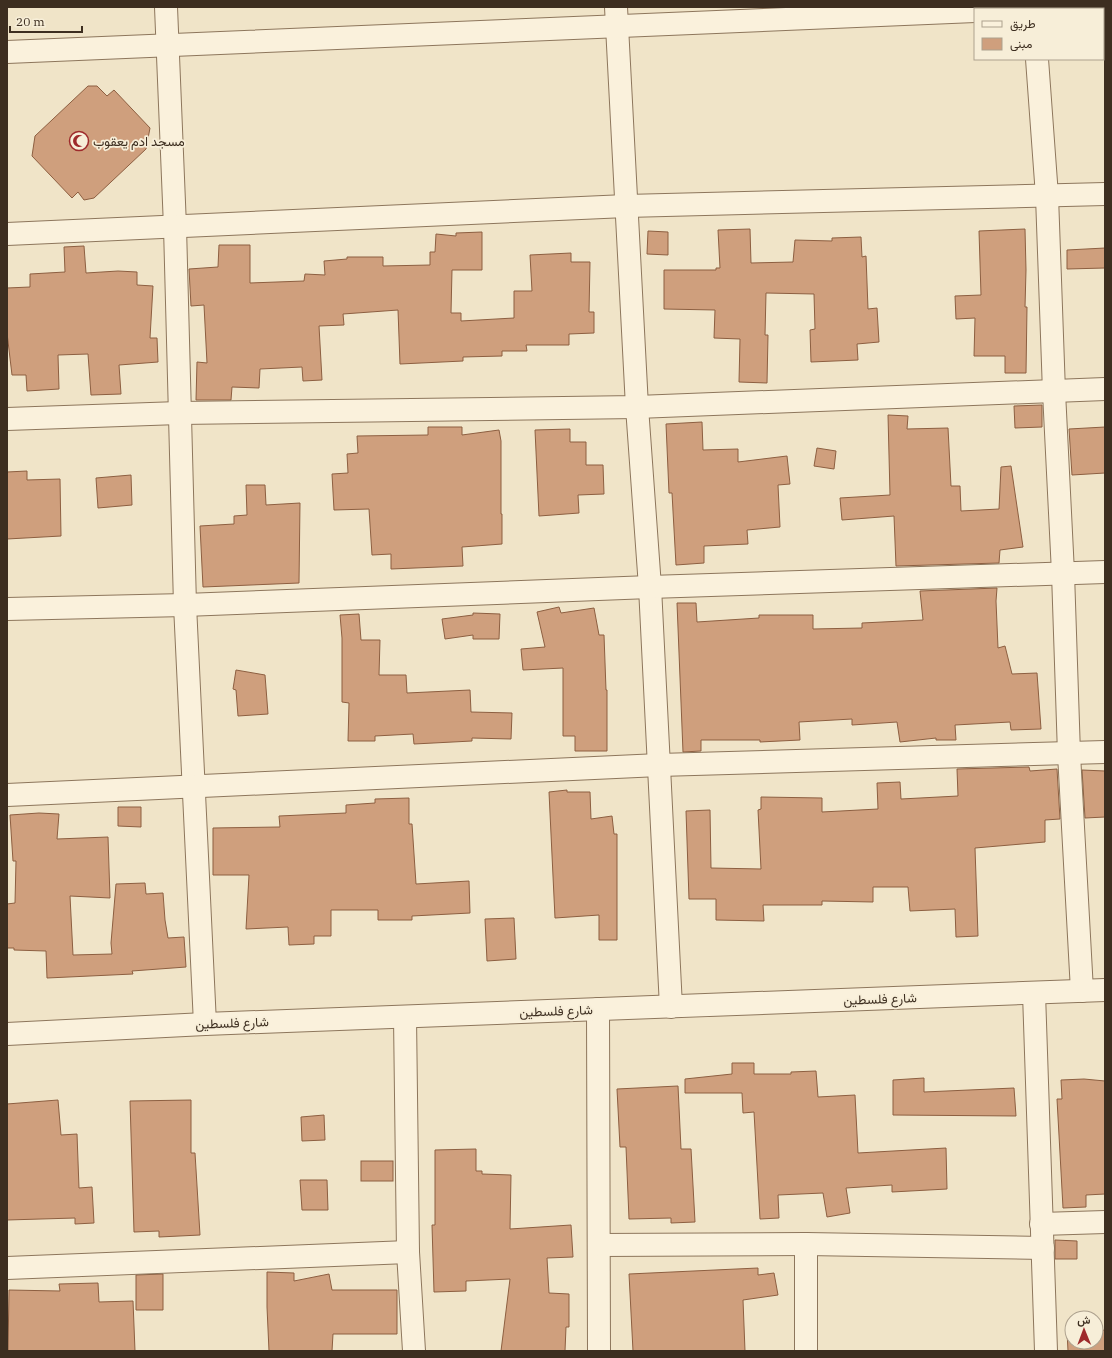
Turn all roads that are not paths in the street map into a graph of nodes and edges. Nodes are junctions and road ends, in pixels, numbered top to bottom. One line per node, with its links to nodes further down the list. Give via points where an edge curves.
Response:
1 (166, 7): 4 (street)
2 (974, 11): 3 (street)
3 (616, 16): 4 (street); 9 (street)
4 (168, 45): 5 (street); 10 (street)
5 (7, 52)
6 (1037, 60): 8 (street)
7 (1105, 194): 8 (street)
8 (1046, 196): 9 (street); 13 (street)
9 (626, 206): 10 (street); 14 (street)
10 (175, 227): 11 (street); 15 (street)
11 (7, 234)
12 (1105, 389): 13 (street)
13 (1054, 392): 14 (street); 18 (street)
14 (637, 407): 15 (street); 19 (street)
15 (179, 413): 16 (street); 20 (street)
16 (7, 419)
17 (1105, 572): 18 (street)
18 (1063, 573): 19 (street); 23 (street)
19 (650, 587): 20 (street); 24 (street)
20 (185, 605): 21 (street); 25 (street)
21 (7, 609)
22 (1105, 752): 23 (street)
23 (1069, 754): 24 (street); 28 (street)
24 (660, 765): 25 (street); 30 (street)
25 (194, 787): 26 (street); 33 (street)
26 (7, 795)
27 (1105, 990): 28 (street, شارع فلسطين)
28 (1082, 991): 29 (street, شارع فلسطين)
29 (1034, 993): 30 (street, شارع فلسطين); 36 (street)
30 (671, 1007): 31 (street, شارع فلسطين)
31 (598, 1009): 32 (street, شارع فلسطين); 38 (street)
32 (405, 1017): 33 (street, شارع فلسطين); 40 (street)
33 (205, 1024): 34 (street, شارع فلسطين)
34 (7, 1034)
35 (1105, 1222): 36 (street)
36 (1041, 1224): 39 (street)
37 (806, 1244): 38 (street); 39 (street); 44 (street)
38 (599, 1245): 43 (street)
39 (1043, 1248): 45 (street)
40 (408, 1252): 41 (street); 42 (street)
41 (7, 1268)
42 (414, 1351)
43 (599, 1351)
44 (806, 1351)
45 (1046, 1351)

